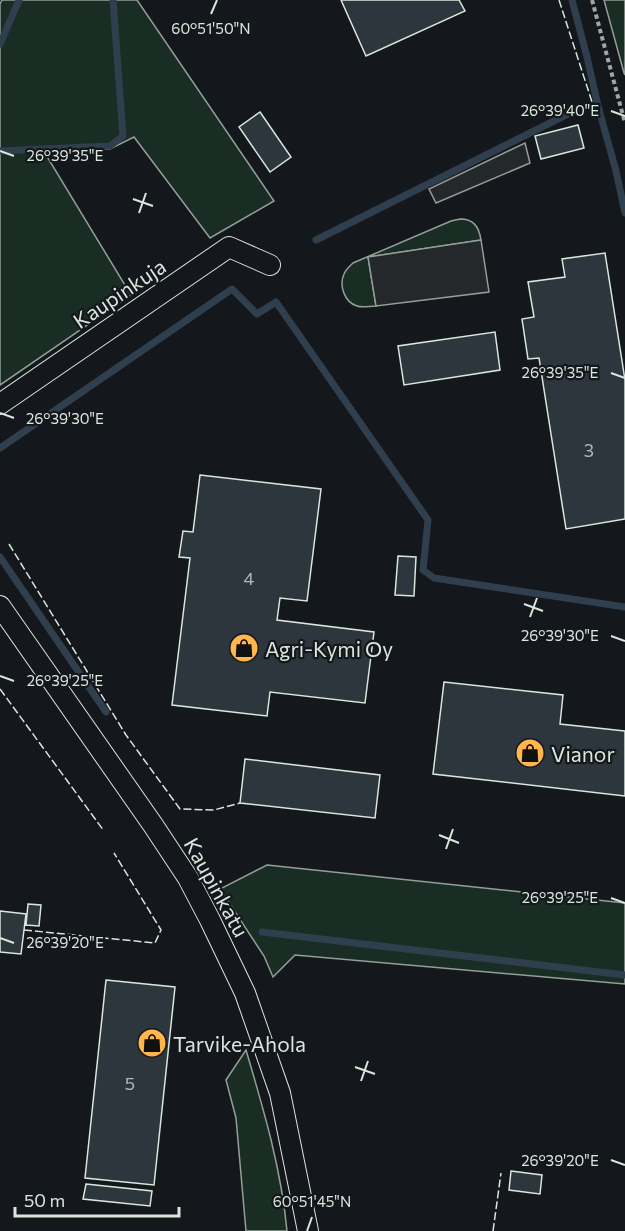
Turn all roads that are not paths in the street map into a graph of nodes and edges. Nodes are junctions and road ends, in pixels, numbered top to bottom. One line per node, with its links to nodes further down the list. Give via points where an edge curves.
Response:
1 (270, 265): 2 (street, Kaupinkuja, via 229,247)
2 (0, 404)
3 (0, 606): 4 (street, Kaupinkatu, via 153,825 210,920 245,993 280,1093)
4 (308, 1231)

